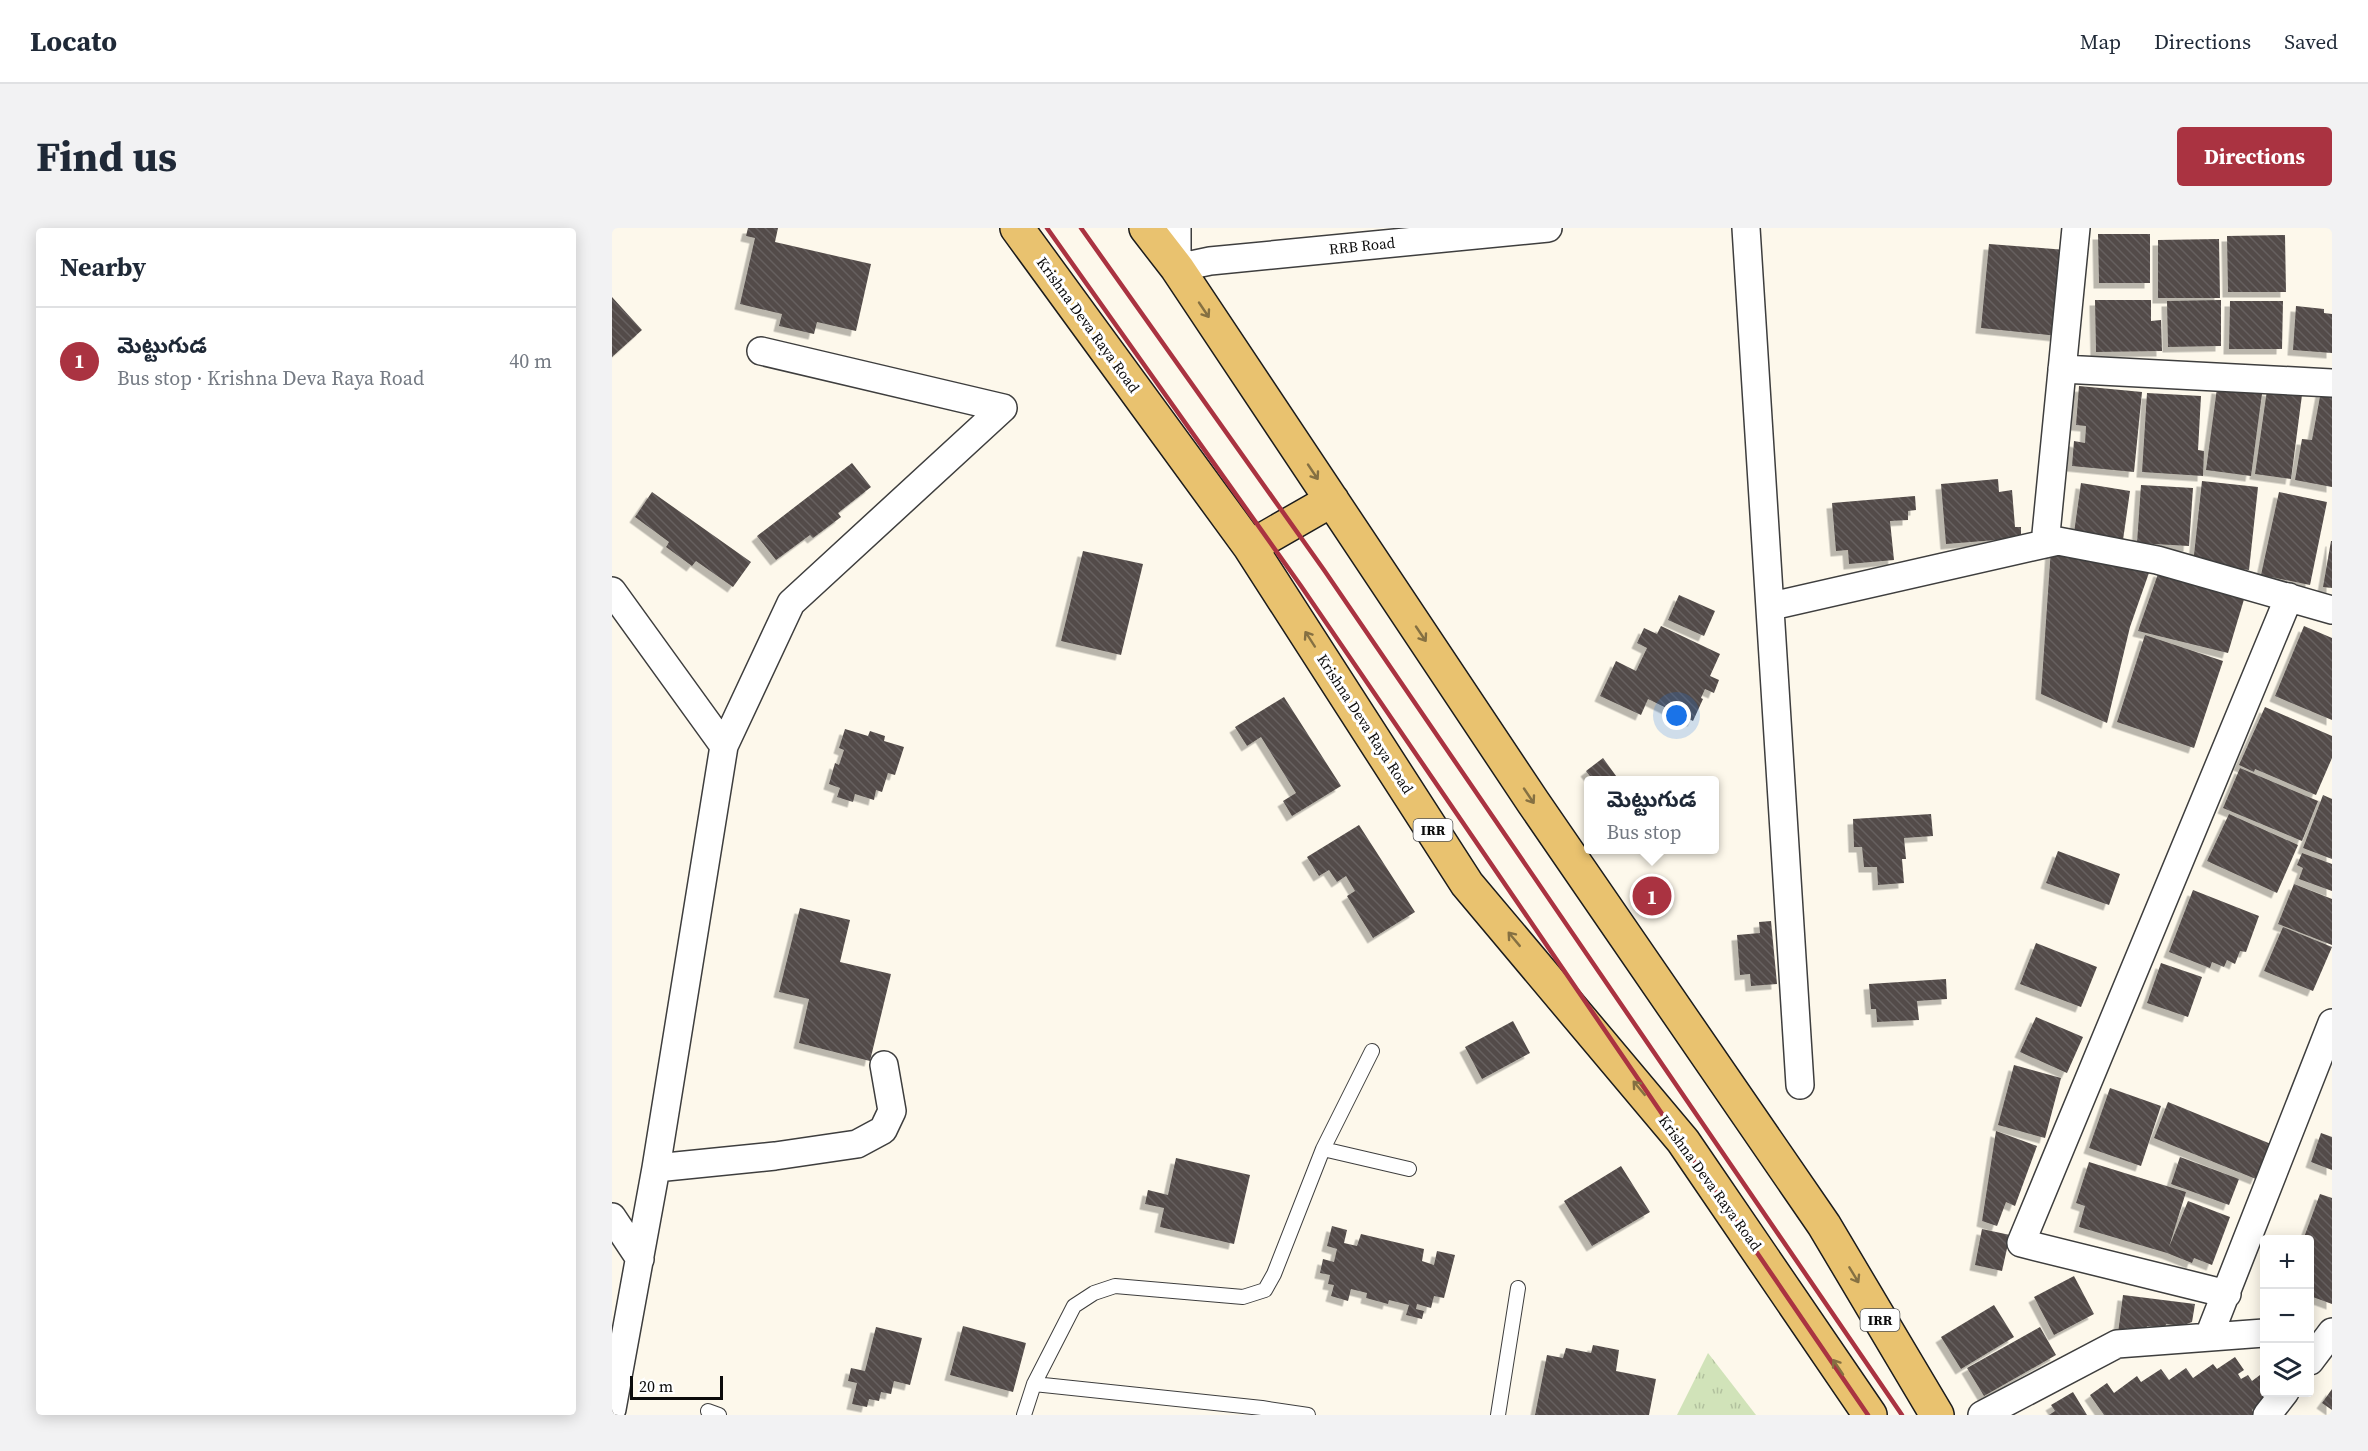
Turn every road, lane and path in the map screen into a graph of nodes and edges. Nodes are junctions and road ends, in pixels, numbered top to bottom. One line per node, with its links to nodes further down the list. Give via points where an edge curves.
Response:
1 (1017, 228): 13 (main road, Krishna Deva Raya Road / IRR)
2 (1146, 228): 7 (main road, IRR)
3 (1177, 228): 7 (street)
4 (1548, 228): 7 (street, RRB Road, via 1210,261)
5 (1746, 228): 16 (street)
6 (2076, 228): 9 (street)
7 (1177, 268): 11 (main road, IRR, one-way to 11)
8 (761, 351): 18 (street, via 1003,408 791,603)
9 (2062, 369): 10 (street); 12 (street)
10 (2332, 383)
11 (1332, 500): 13 (main road); 42 (main road, IRR, one-way to 42, via 1533,802 1824,1225)
12 (2045, 544): 15 (street, via 2058,541 2157,560); 16 (street)
13 (1250, 547): 41 (main road, Krishna Deva Raya Road / IRR, one-way to 13, via 1683,1141 1467,884)
14 (612, 591): 18 (street)
15 (2289, 597): 17 (street); 29 (street, via 2021,1243)
16 (1772, 606): 22 (street)
17 (2332, 610)
18 (724, 746): 24 (street)
19 (2332, 1023): 29 (street)
20 (1372, 1051): 23 (lane)
21 (884, 1065): 24 (street, via 892,1111 883,1130 857,1144)
22 (1800, 1085)
23 (1323, 1149): 25 (lane); 35 (lane, via 1265,1290 1242,1297 1115,1286 1094,1293 1074,1306)
24 (656, 1168): 27 (street)
25 (1409, 1169)
26 (612, 1217): 27 (street)
27 (640, 1259): 37 (street)
28 (1518, 1288): 40 (lane)
29 (2227, 1294): 33 (street)
30 (2314, 1330): 31 (street)
31 (2332, 1330): 34 (street)
32 (2260, 1333): 33 (street)
33 (2209, 1336): 43 (street, via 2117,1344)
34 (2314, 1355)
35 (1034, 1384): 38 (lane); 39 (lane)
36 (2281, 1397): 44 (street)
37 (612, 1409)
38 (1024, 1415)
39 (1308, 1415)
40 (1498, 1415)
41 (1870, 1415)
42 (1937, 1415)
43 (1982, 1415)
44 (2267, 1415)

